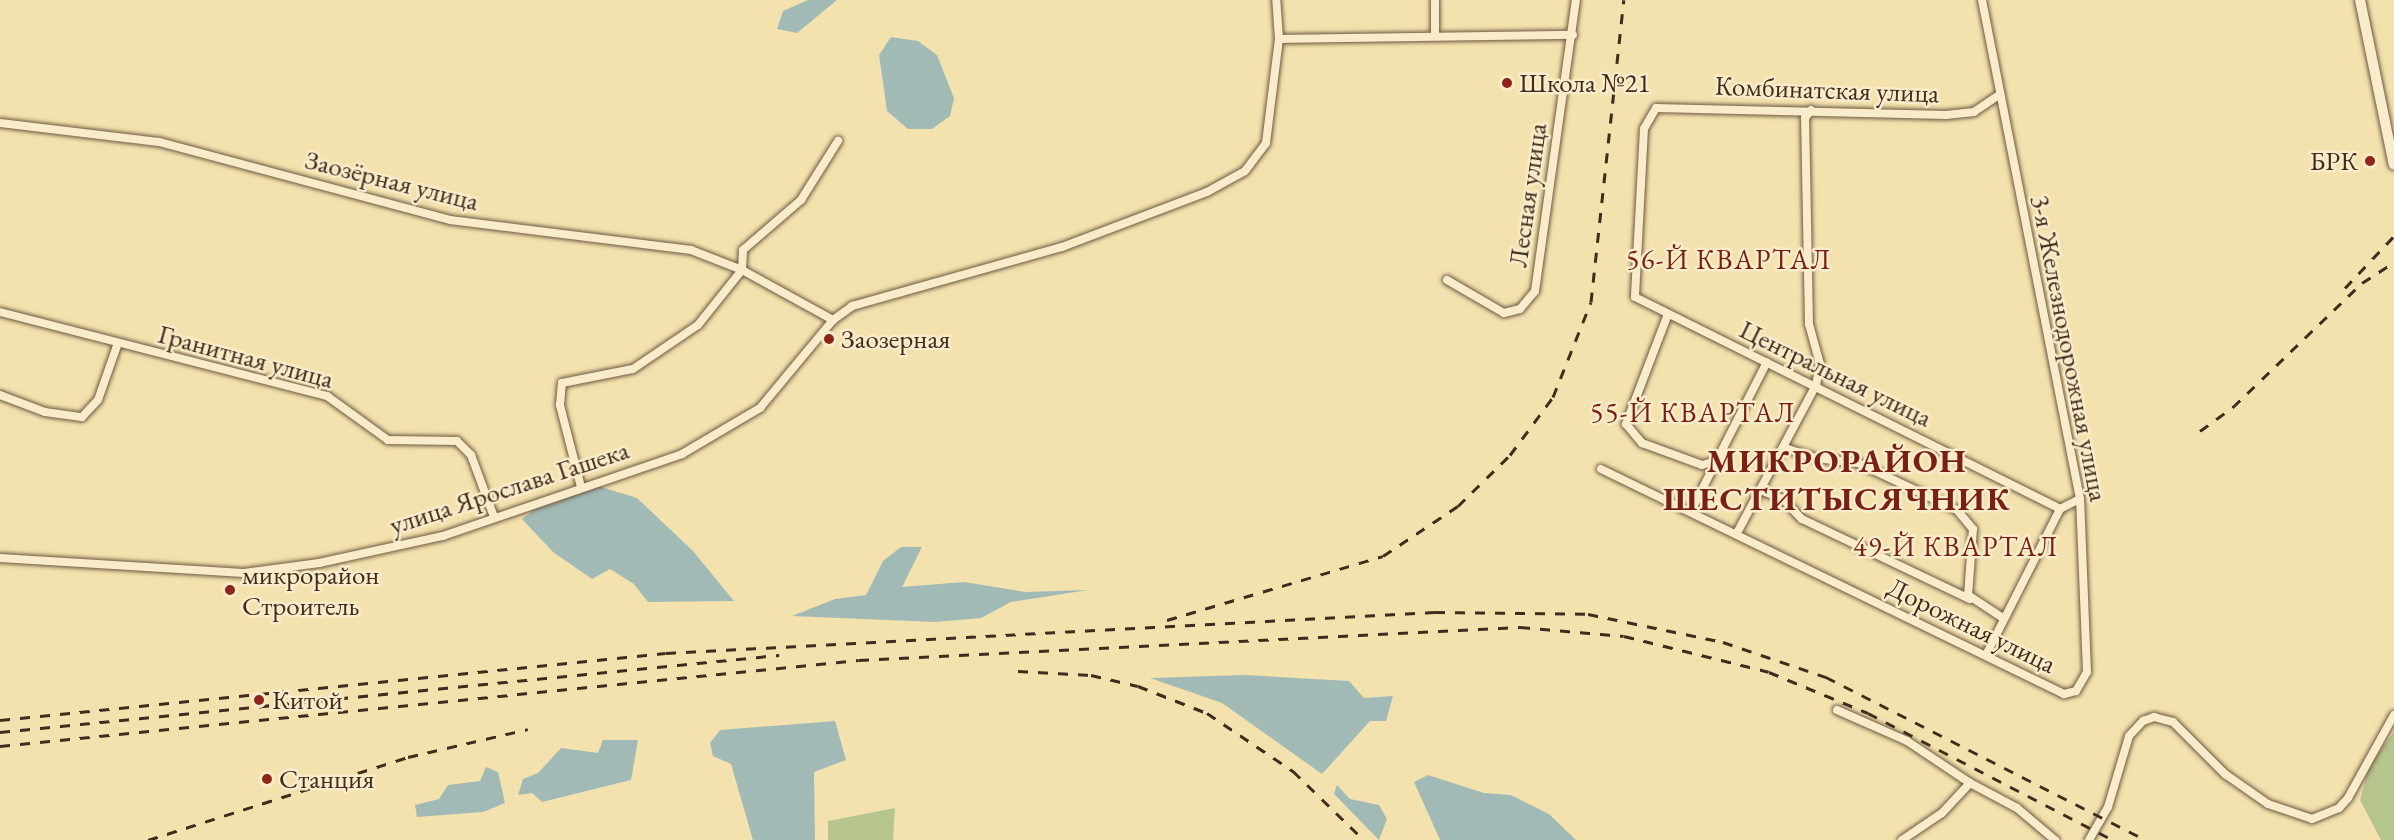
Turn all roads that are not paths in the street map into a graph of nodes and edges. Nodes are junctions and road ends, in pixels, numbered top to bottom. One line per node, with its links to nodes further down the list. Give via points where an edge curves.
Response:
1 (1276, 0): 8 (street)
2 (1435, 0): 6 (street)
3 (1576, 0): 7 (street, Лесная улица)
4 (1982, 0): 9 (street, 3-я Железнодорожная улица)
5 (2360, 0): 13 (street)
6 (1435, 35): 7 (street); 8 (street)
7 (1573, 35): 15 (street, Лесная улица, via 1535,291 1520,309 1504,313)
8 (1279, 39): 19 (street, via 1266,143 1245,171 1207,192 1062,247 870,300)
9 (1999, 95): 10 (street, Комбинатская улица, via 1974,112 1946,115); 29 (street, 3-я Железнодорожная улица)
10 (1811, 110): 16 (street, Комбинатская улица, via 1667,105 1650,114 1644,129 1635,232); 22 (street, via 1805,118 1809,324 1819,355)
11 (0, 123): 14 (street, Заозёрная улица, via 159,142 450,220 666,244)
12 (838, 141): 14 (street, via 801,200 743,250)
13 (2394, 165)
14 (742, 270): 19 (street, Заозёрная улица); 27 (street, via 698,325 648,362 613,376 571,377 562,383 560,405)
15 (1447, 280)
16 (1635, 297): 18 (street, Центральная улица)
17 (0, 312): 20 (street, Гранитная улица)
18 (1668, 314): 21 (street, Центральная улица); 25 (street, via 1626,424 1642,443 1702,465)
19 (833, 320): 27 (street, улица Ярослава Гашека, via 760,408 731,428 682,454)
20 (118, 344): 23 (street, via 98,400 82,417 45,412); 32 (street, Гранитная улица, via 327,396 388,440 457,441 471,455)
21 (1767, 362): 22 (street, Центральная улица); 25 (street)
22 (1816, 385): 24 (street); 30 (street, Центральная улица)
23 (0, 395)
24 (1785, 448): 28 (street); 35 (street, via 1816,459 1858,463 1957,510 1972,529)
25 (1721, 460): 31 (street)
26 (1601, 469): 31 (street, Дорожная улица)
27 (581, 487): 32 (street, улица Ярослава Гашека)
28 (1761, 490): 33 (street); 35 (street, via 1784,500 1802,519)
29 (2080, 499): 30 (street); 38 (street, 3-я Железнодорожная улица, via 2087,672 2076,691)
30 (2060, 509): 36 (street)
31 (1691, 511): 33 (street, Дорожная улица)
32 (494, 518): 34 (street, улица Ярослава Гашека, via 443,536 244,573)
33 (1737, 533): 37 (street, Дорожная улица)
34 (0, 558)
35 (1970, 599): 36 (street)
36 (2003, 618): 37 (street)
37 (1986, 655): 38 (street, Дорожная улица)
38 (2064, 694)
39 (1838, 710): 41 (street, via 1907,741)
40 (2394, 715): 44 (street, via 2344,803 2312,819 2268,804 2225,774 2173,722 2154,717 2144,721 2129,736 2108,807)
41 (1970, 783): 42 (street, via 1942,813); 43 (street, via 2017,808)
42 (1902, 840)
43 (2055, 840)
44 (2089, 840)

